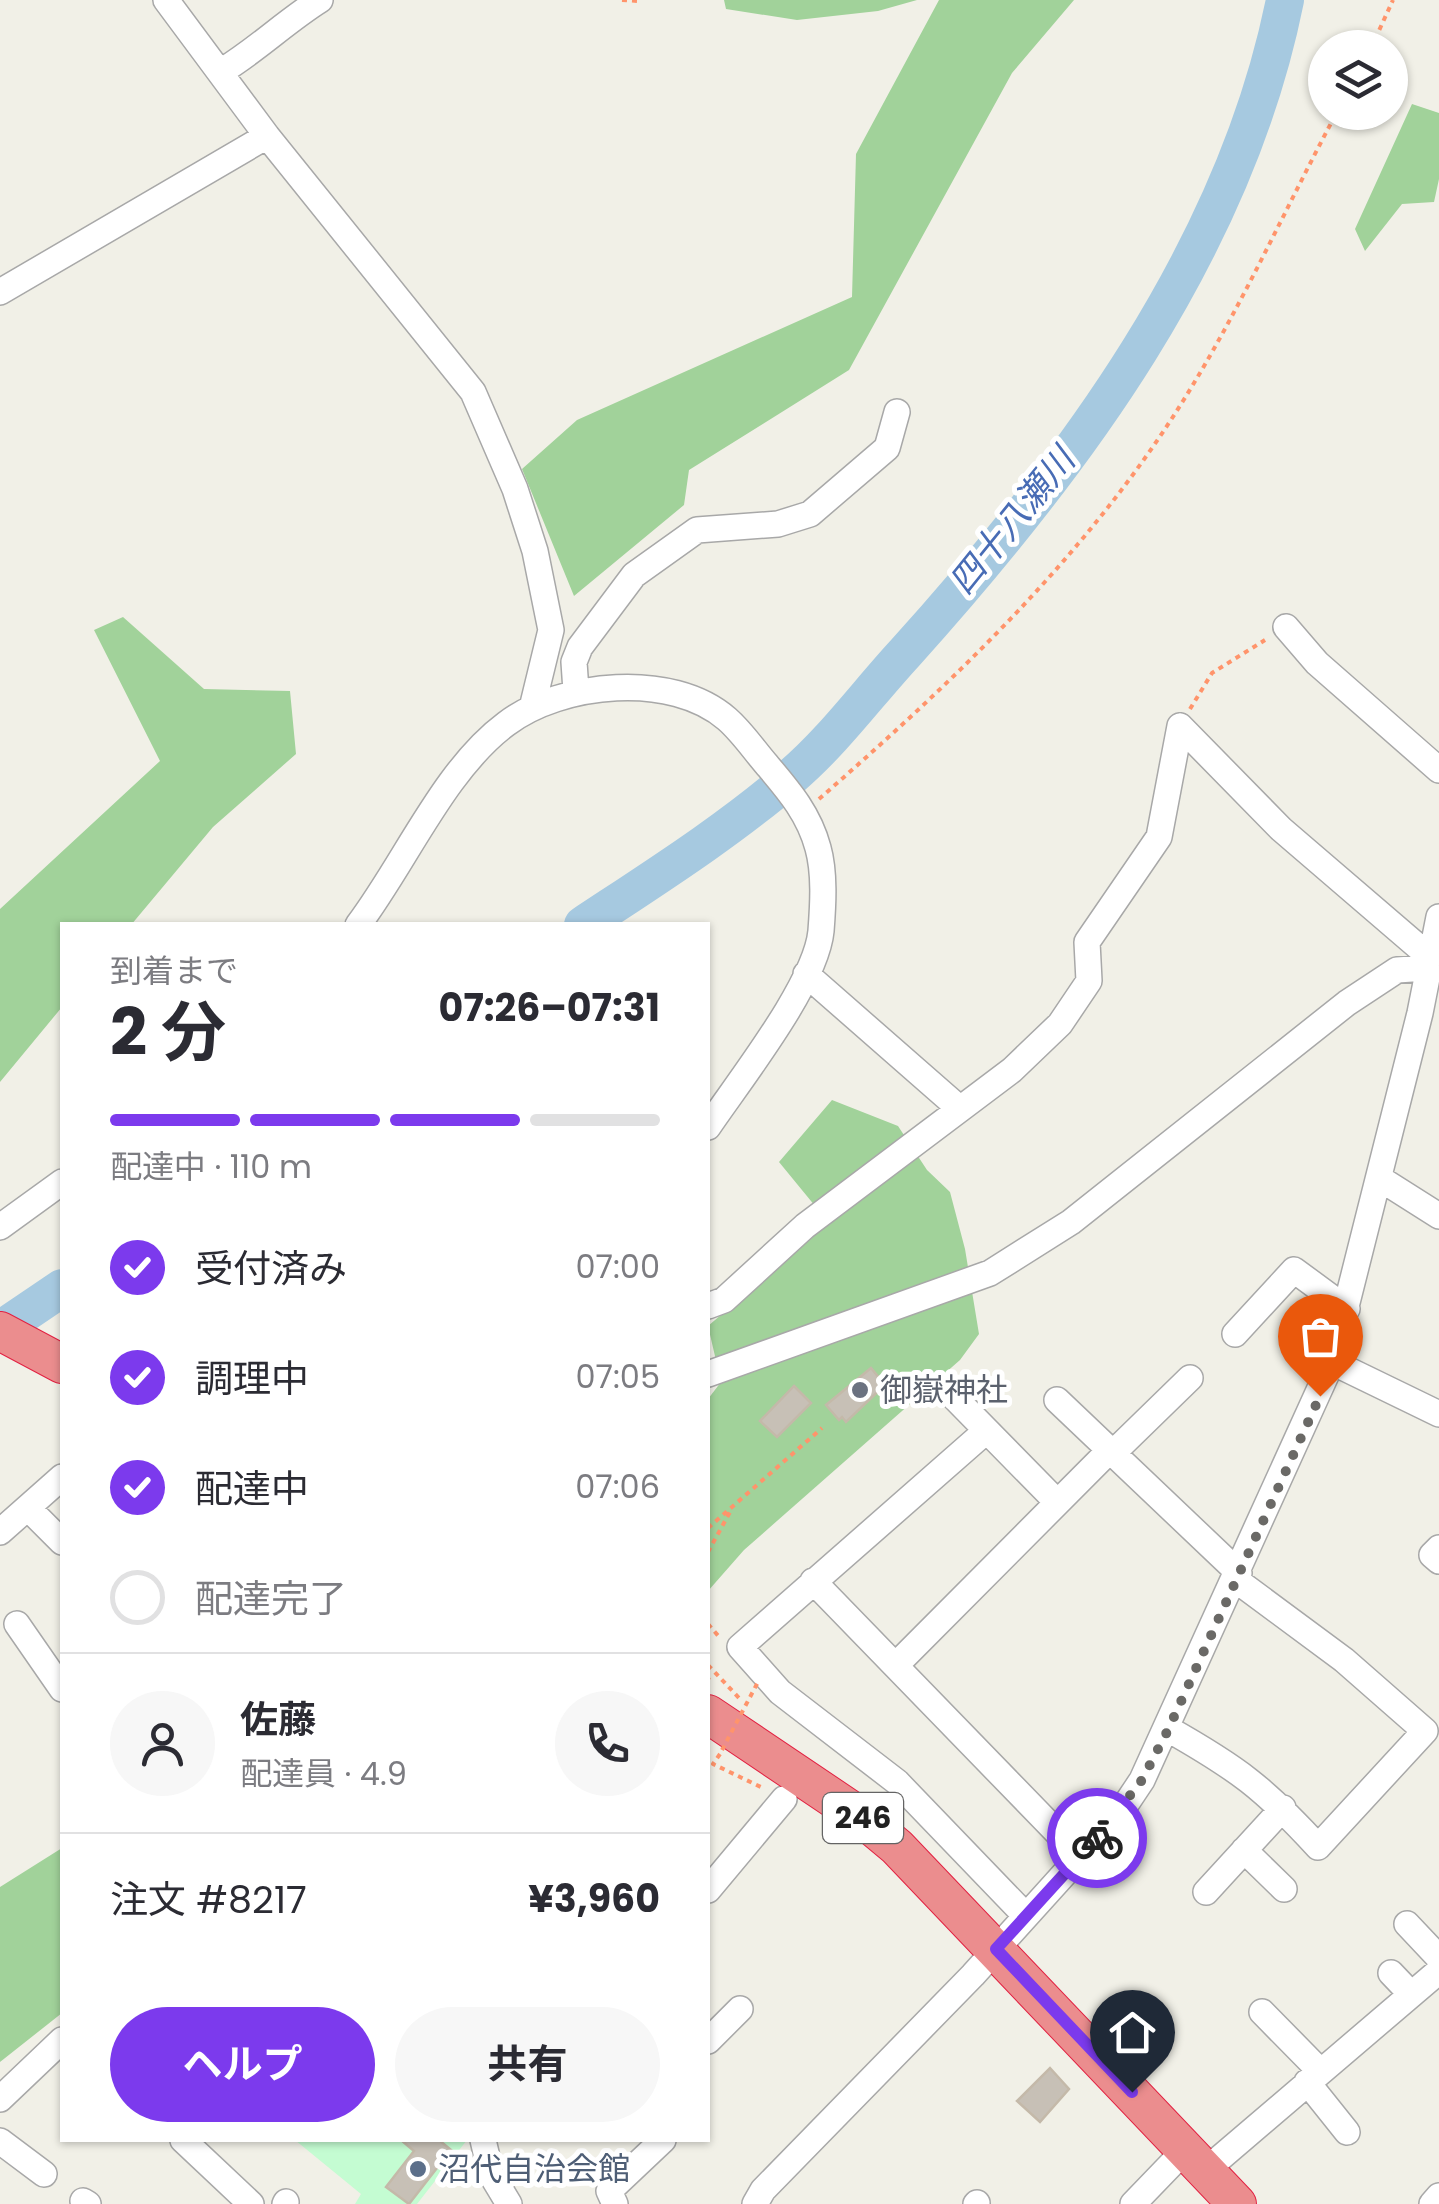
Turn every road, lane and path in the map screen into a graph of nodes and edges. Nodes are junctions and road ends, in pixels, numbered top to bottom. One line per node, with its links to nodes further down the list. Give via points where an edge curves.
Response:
1 (166, 0): 7 (street)
2 (320, 0): 7 (street)
3 (622, 0): 5 (path)
4 (1393, 0): 6 (path)
5 (639, 1)
6 (1379, 30)
7 (222, 70): 9 (street)
8 (1328, 130): 17 (path, via 1182,403 1122,488 971,661)
9 (266, 136): 10 (street); 14 (street, via 473,392 496,436 535,551 551,630)
10 (0, 292)
11 (897, 412): 13 (street, via 887,448 810,514 778,524 697,530 634,575 580,647)
12 (1286, 627): 15 (path, via 1212,673); 16 (street, via 1316,663)
13 (576, 691): 14 (street); 17 (street, via 660,691 725,717)
14 (532, 708): 19 (street, via 481,745)
15 (1180, 726): 20 (street, via 1281,829); 22 (street, via 1159,837 1087,942 1089,982 1060,1024)
16 (1439, 770)
17 (803, 809): 21 (street, via 820,852 822,887 821,936)
18 (1439, 917): 20 (street)
19 (360, 922)
20 (1432, 953): 24 (street); 34 (street, via 1347,1004 1071,1222 990,1273)
21 (806, 974): 22 (street); 23 (street)
22 (959, 1108): 28 (street)
23 (710, 1124)
24 (1379, 1178): 26 (street); 29 (street)
25 (60, 1183): 27 (street)
26 (1439, 1216)
27 (0, 1227)
28 (710, 1305)
29 (1347, 1309): 31 (street, via 1294,1270 1262,1288); 33 (street)
30 (0, 1330): 32 (highway)
31 (1235, 1334)
32 (56, 1361)
33 (1332, 1362): 38 (street); 52 (street)
34 (710, 1373)
35 (1190, 1378): 41 (street)
36 (947, 1390): 40 (street)
37 (1056, 1400): 41 (street)
38 (1439, 1414)
39 (822, 1428): 45 (path)
40 (986, 1431): 43 (street); 53 (street)
41 (1111, 1452): 43 (street); 52 (street)
42 (60, 1479): 44 (street)
43 (1056, 1501): 57 (street)
44 (28, 1508): 47 (street); 48 (street)
45 (732, 1508): 46 (path); 49 (path)
46 (710, 1526)
47 (0, 1532)
48 (60, 1540)
49 (710, 1548)
50 (1439, 1548): 51 (street, via 1432,1555)
51 (1439, 1561)
52 (1238, 1577): 61 (street); 62 (street)
53 (814, 1580): 57 (street); 70 (street, via 740,1647 780,1692 897,1782)
54 (17, 1624): 55 (street)
55 (54, 1659)
56 (710, 1666): 60 (path)
57 (896, 1666): 66 (street)
58 (758, 1682): 60 (path, bridge)
59 (710, 1693): 72 (highway, 246, via 861,1817)
60 (747, 1706): 63 (path, bridge, via 713,1764)
61 (1432, 1723): 64 (street, via 1326,1855)
62 (1168, 1730): 64 (street, via 1240,1769); 66 (street, via 1122,1810)
63 (784, 1799): 67 (street)
64 (1283, 1808): 65 (street)
65 (1244, 1850): 68 (street); 69 (street)
66 (1080, 1856): 70 (street)
67 (710, 1886)
68 (1284, 1889)
69 (1206, 1892)
70 (1026, 1916): 72 (street)
71 (1407, 1924): 73 (street)
72 (996, 1949): 88 (highway, 246); 94 (street)
73 (1439, 1958)
74 (1439, 1971): 76 (street)
75 (1391, 1973): 76 (street)
76 (1411, 1994): 81 (street)
77 (740, 2009): 79 (street)
78 (1262, 2012): 81 (street)
79 (710, 2039)
80 (60, 2045): 82 (street)
81 (1313, 2076): 83 (street); 88 (street)
82 (1, 2096)
83 (1347, 2132)
84 (0, 2142): 89 (street)
85 (185, 2142): 91 (street)
86 (483, 2142): 92 (street, via 491,2174)
87 (660, 2142): 93 (street, via 609,2191)
88 (1196, 2160): 95 (street); 96 (highway, 246)
89 (44, 2174)
90 (1439, 2196): 97 (street)
91 (251, 2204)
92 (510, 2204)
93 (615, 2204)
94 (755, 2204)
95 (1133, 2204)
96 (1237, 2204)
97 (1432, 2204)

